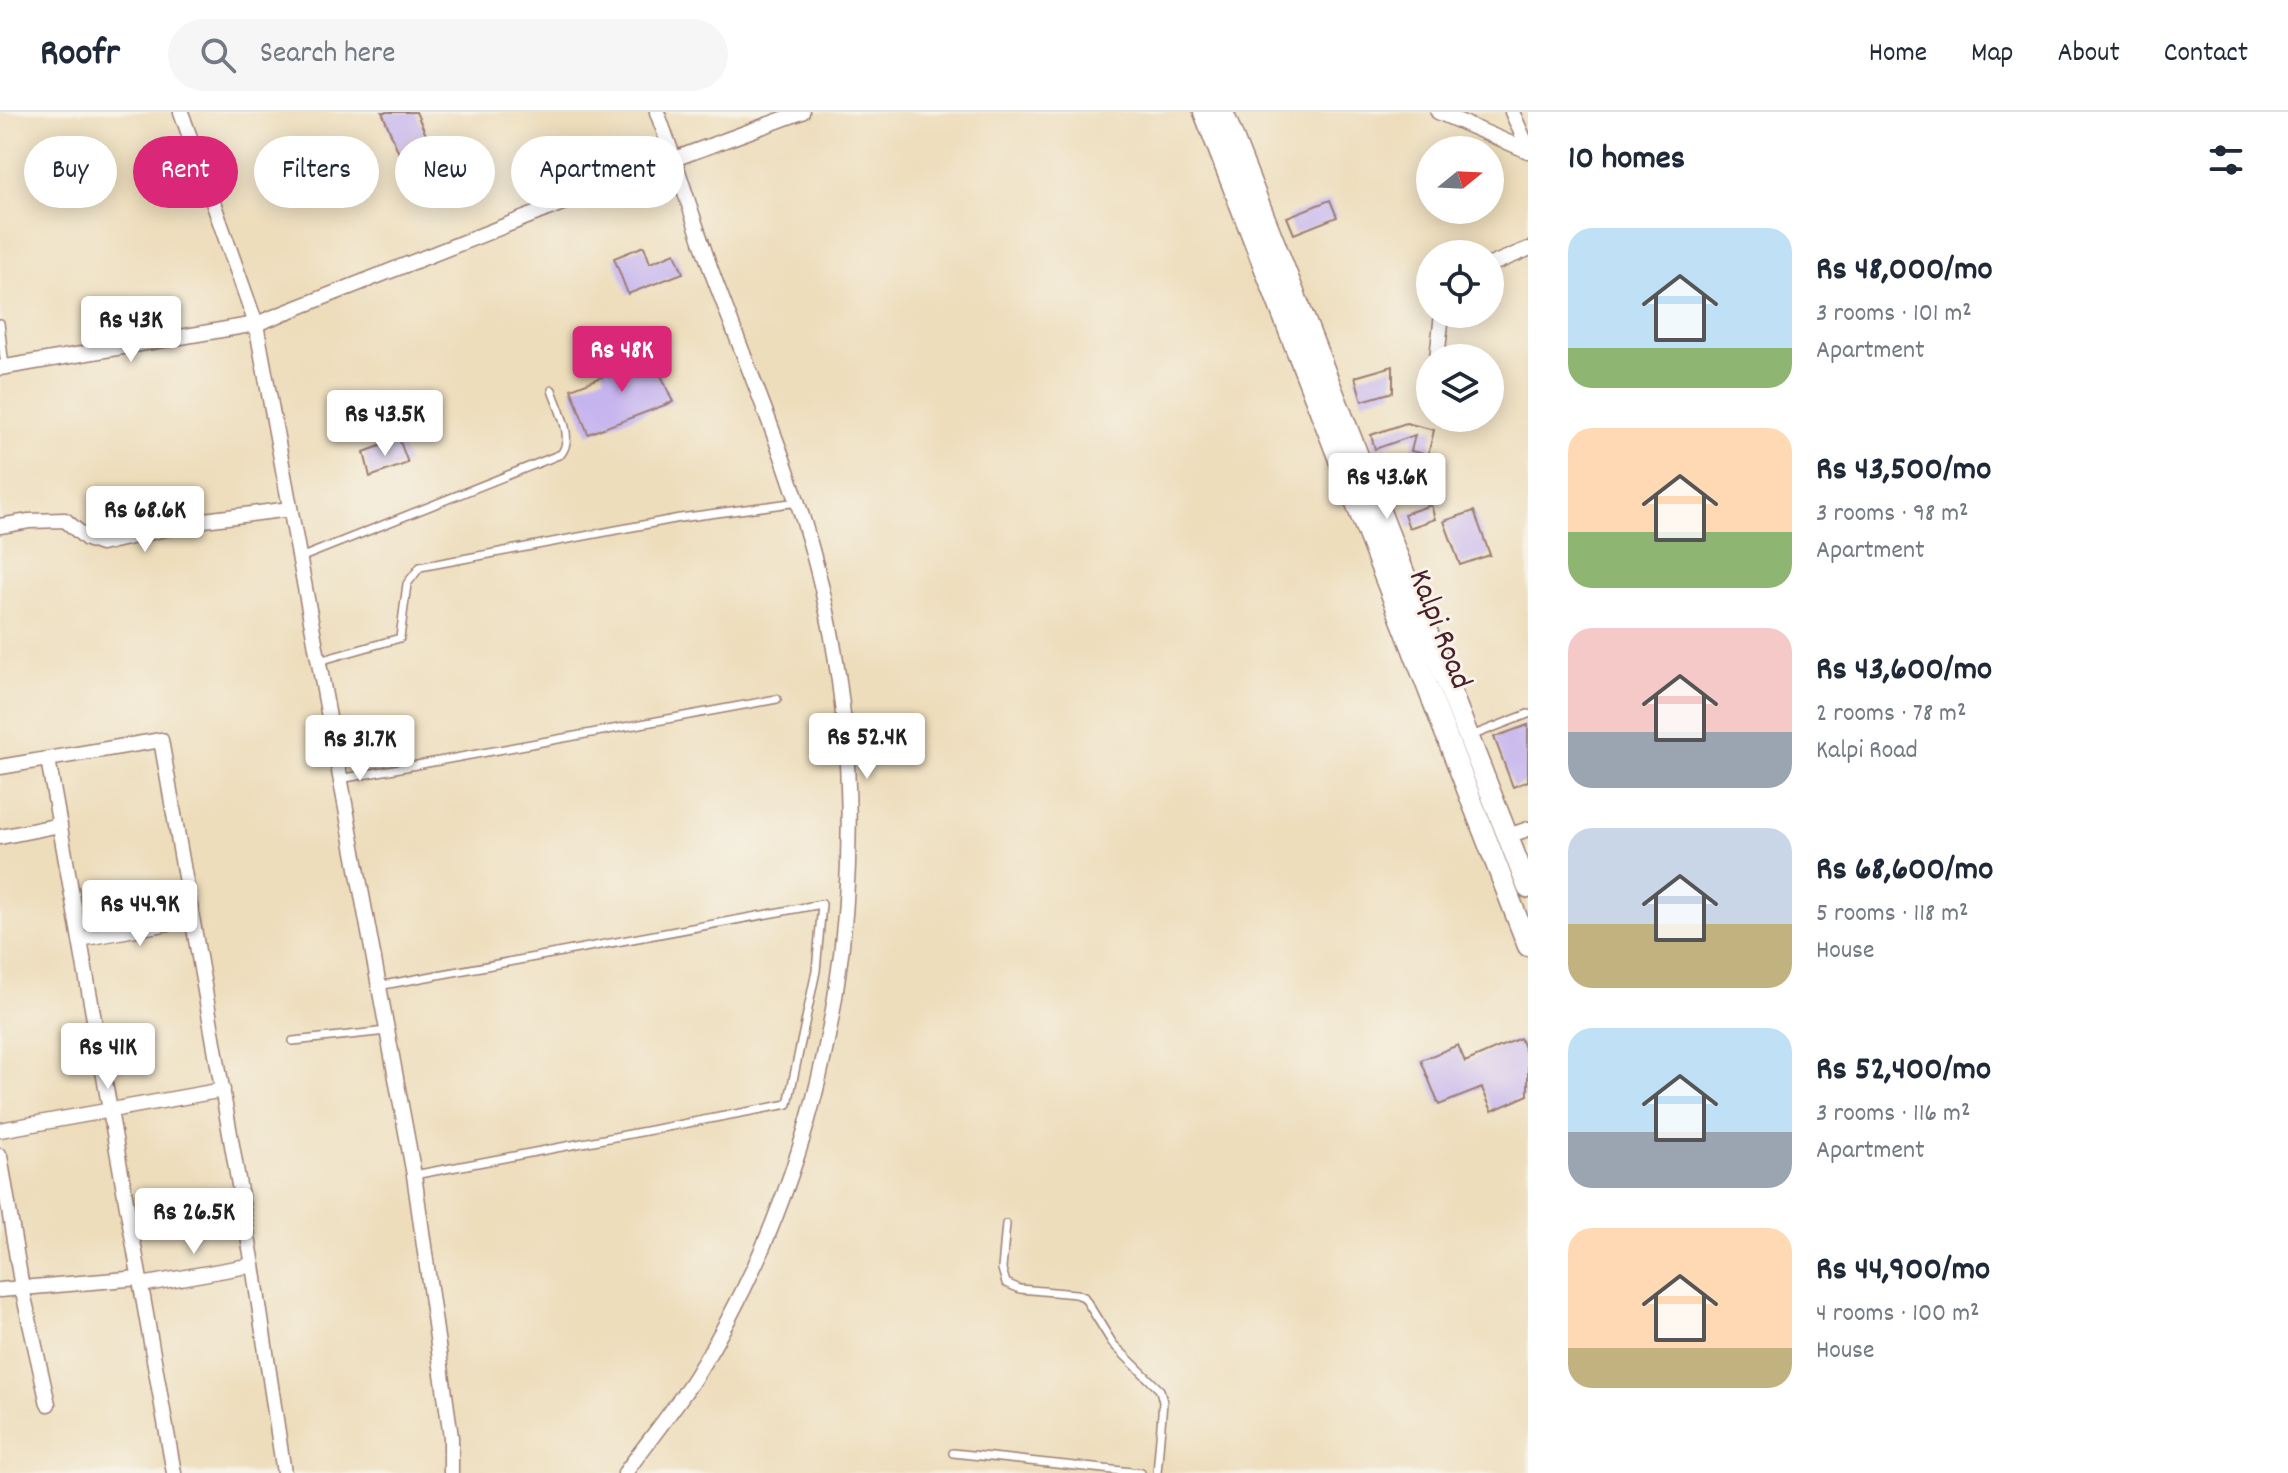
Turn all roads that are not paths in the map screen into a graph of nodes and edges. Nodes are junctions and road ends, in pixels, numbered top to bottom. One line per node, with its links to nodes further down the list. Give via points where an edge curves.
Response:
1 (181, 112): 16 (street)
2 (657, 112): 8 (street)
3 (802, 112): 10 (street)
4 (1204, 112): 37 (main road, Kalpi Road)
5 (1223, 112): 26 (main road, Kalpi Road)
6 (1438, 112): 9 (street)
7 (1512, 112): 9 (street)
8 (666, 136)
9 (1528, 150)
10 (684, 155)
11 (684, 187): 19 (street)
12 (550, 208): 16 (street)
13 (1528, 249): 14 (street)
14 (1504, 259)
15 (0, 323): 17 (lane)
16 (256, 324): 17 (street); 20 (street)
17 (3, 367)
18 (552, 390): 22 (lane, via 567,434 561,454)
19 (798, 502): 23 (lane, via 680,518 420,567 407,584 400,638); 56 (street, via 836,658 849,795 849,873 825,1049 787,1178 738,1296 694,1378)
20 (290, 509): 21 (street, via 204,520 101,544 65,520); 22 (street)
21 (0, 526)
22 (299, 559): 23 (street)
23 (318, 661): 29 (street)
24 (777, 699): 29 (lane)
25 (1528, 714): 26 (lane)
26 (1468, 737): 32 (main road, Kalpi Road)
27 (48, 759): 28 (street); 30 (street); 35 (street, via 161,740)
28 (0, 767)
29 (340, 779): 38 (street)
30 (60, 825): 33 (street); 36 (street)
31 (1528, 829): 32 (street)
32 (1508, 836): 34 (main road, Kalpi Road)
33 (0, 837)
34 (1528, 888)
35 (192, 919): 36 (street); 41 (street)
36 (80, 939): 42 (street)
37 (1528, 946)
38 (378, 986): 39 (street); 45 (lane, via 822,904 816,971 788,1104)
39 (387, 1031): 40 (lane); 45 (street)
40 (293, 1041)
41 (223, 1090): 42 (street); 47 (street)
42 (111, 1109): 43 (street); 48 (street)
43 (0, 1130)
44 (0, 1156): 49 (street)
45 (414, 1175): 55 (street, via 451,1437)
46 (1006, 1224): 58 (lane, via 1006,1283 1084,1297 1113,1344 1160,1390)
47 (253, 1265): 48 (street); 54 (street)
48 (140, 1281): 49 (street); 53 (street)
49 (22, 1288): 50 (street); 51 (street)
50 (0, 1290)
51 (48, 1404)
52 (953, 1453): 57 (lane)
53 (174, 1473)
54 (284, 1473)
55 (451, 1473)
56 (625, 1473)
57 (1141, 1473)
58 (1157, 1473)

